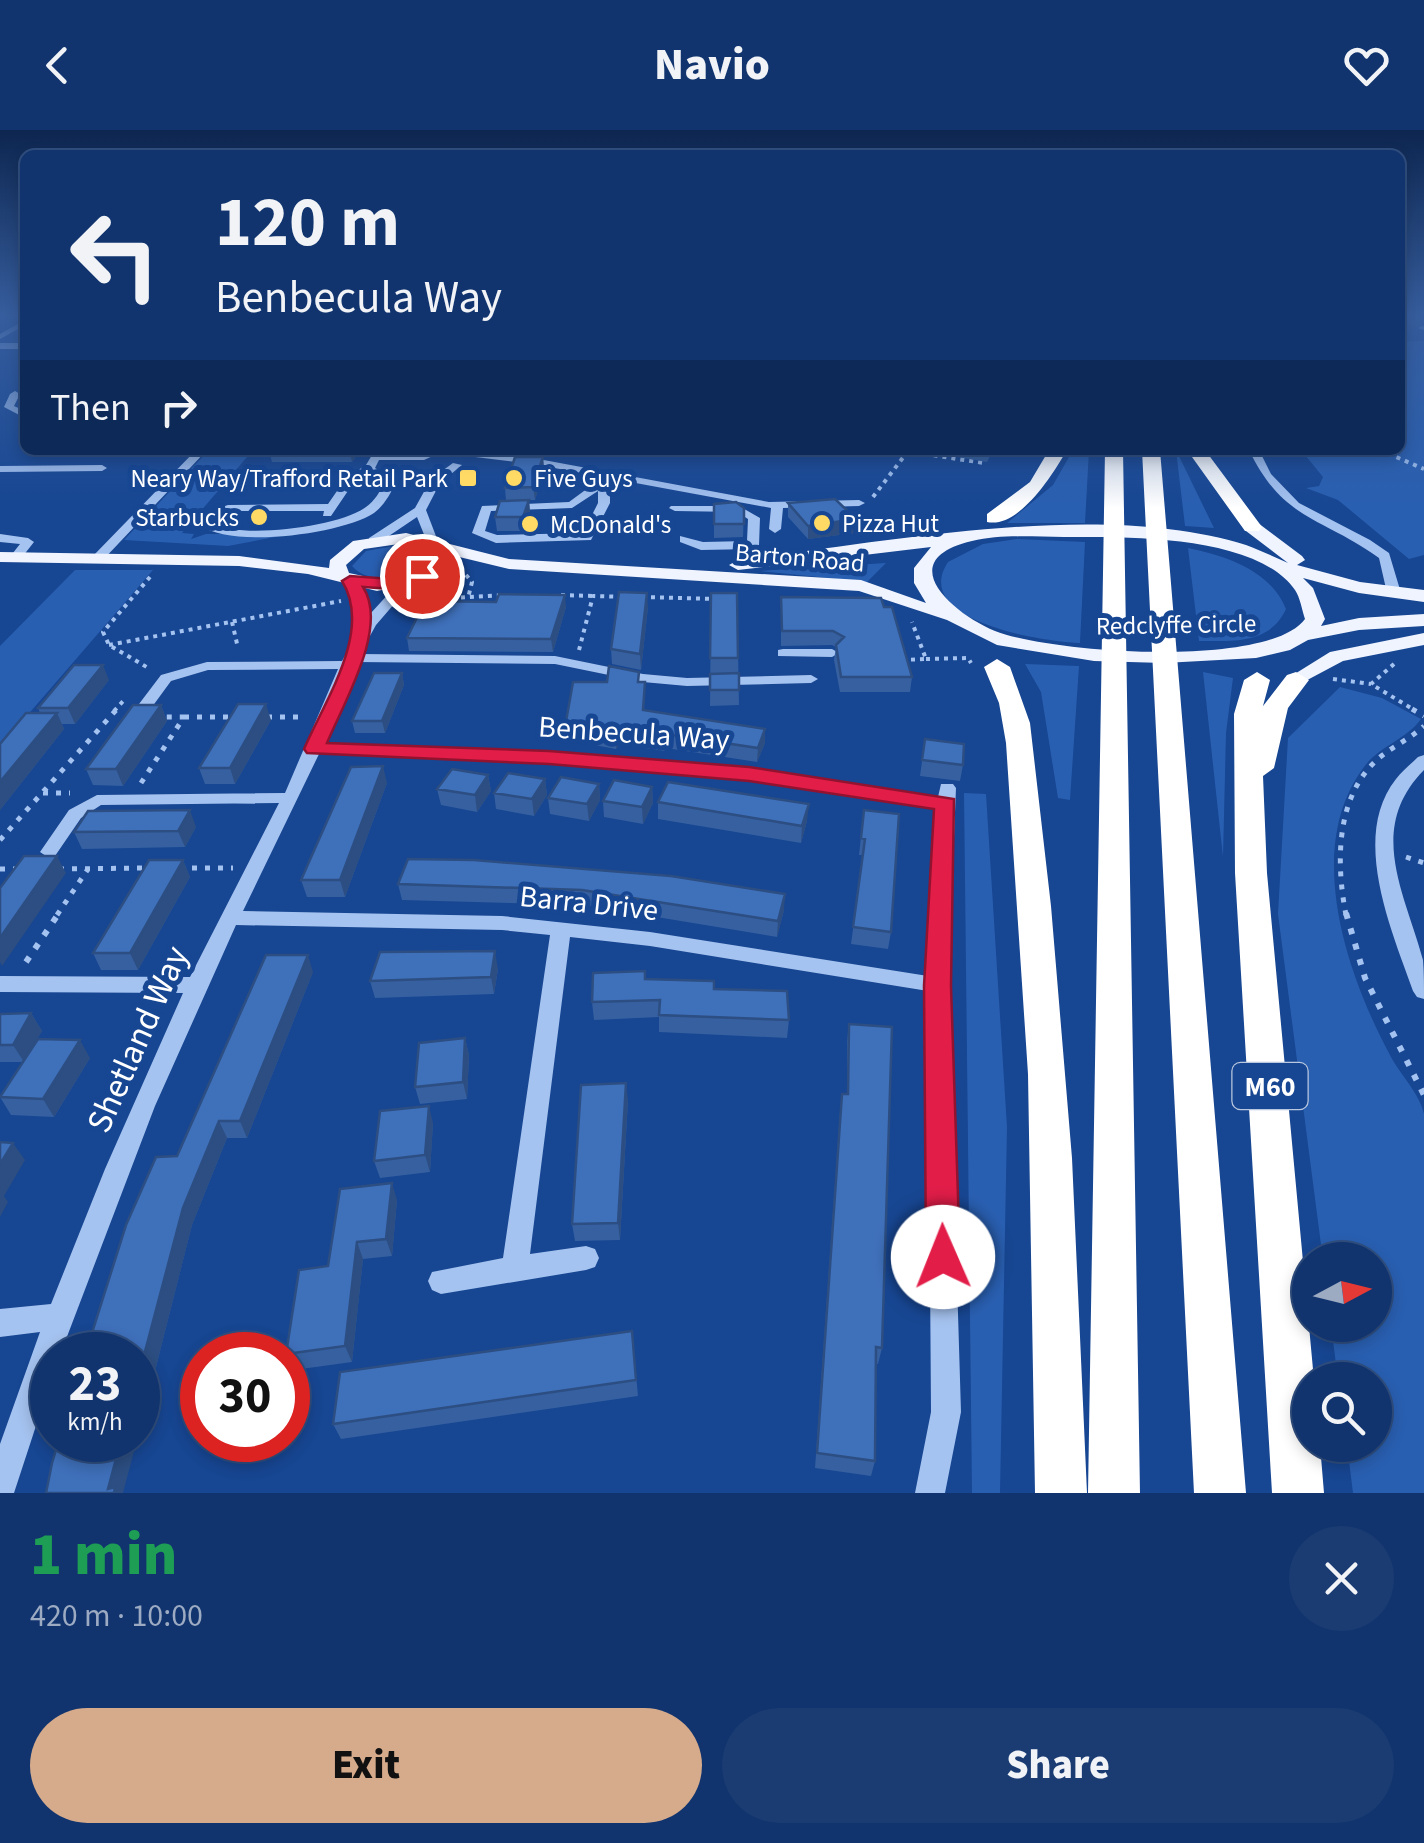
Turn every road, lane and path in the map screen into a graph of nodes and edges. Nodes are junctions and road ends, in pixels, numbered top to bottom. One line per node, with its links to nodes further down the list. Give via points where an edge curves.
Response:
1 (20, 392): 2 (street); 3 (street, via 9,407)
2 (0, 394)
3 (20, 412)
4 (197, 455): 45 (street)
5 (377, 455): 23 (street)
6 (383, 455): 18 (street)
7 (434, 455): 18 (street)
8 (905, 455): 32 (path, via 871,499)
9 (936, 455): 19 (path)
10 (1055, 455): 34 (highway, via 1037,486)
11 (1114, 455): 121 (highway)
12 (1151, 455): 122 (highway, M60)
13 (1196, 455): 36 (highway)
14 (1199, 455): 37 (highway)
15 (1257, 455): 55 (street, via 1295,507 1385,556)
16 (1392, 455): 24 (path)
17 (465, 456): 18 (street); 25 (street); 27 (street)
18 (427, 461): 27 (street)
19 (984, 463)
20 (102, 468): 22 (street)
21 (620, 468): 25 (street)
22 (0, 469)
23 (368, 469): 31 (street, via 350,480); 35 (street, via 390,478 378,503 356,518)
24 (1424, 469)
25 (585, 472): 26 (street)
26 (606, 480): 26 (street, via 598,520 584,538 485,538 478,530 486,508 572,505); 28 (street)
27 (435, 481): 33 (street)
28 (670, 488): 30 (street); 40 (street, via 675,514 739,509 754,518 753,545 701,546)
29 (860, 503): 30 (street)
30 (776, 506): 38 (street)
31 (332, 507): 35 (street); 35 (street, via 228,508 206,525 217,531 290,531)
32 (875, 508)
33 (420, 510): 42 (street); 43 (street)
34 (994, 518): 41 (main road)
35 (322, 523)
36 (1224, 526): 47 (main road)
37 (1252, 527): 54 (main road, via 1309,567)
38 (775, 529)
39 (0, 538): 44 (street, via 28,542)
40 (684, 539)
41 (958, 539): 47 (main road, via 1149,533 1206,541); 50 (main road, Barton Road, via 769,562); 67 (main road, via 923,574 927,594)
42 (366, 543): 43 (main road, Barton Road, via 406,538); 48 (main road); 53 (main road, via 340,557 336,570)
43 (436, 546): 49 (main road, Barton Road); 52 (main road, via 440,562)
44 (8, 558): 45 (main road)
45 (97, 559): 46 (main road)
46 (164, 560): 48 (main road); 71 (path, via 103,632)
47 (1264, 560): 54 (main road); 70 (main road, via 1309,596 1315,619)
48 (239, 561): 53 (main road)
49 (510, 564): 50 (main road, Barton Road); 52 (main road, Barton Road)
50 (638, 569): 67 (main road, Barton Road, via 861,586)
51 (466, 574): 61 (path, via 472,582)
52 (409, 585): 53 (main road, Barton Road); 61 (path); 68 (street, Shetland Way, via 387,597)
53 (346, 586): 66 (path); 68 (street, via 360,597)
54 (1359, 587): 55 (main road)
55 (1394, 593): 60 (main road)
56 (498, 594): 57 (path); 61 (path); 63 (path)
57 (517, 595)
58 (555, 595): 59 (path)
59 (593, 596): 62 (path); 79 (path)
60 (1424, 596)
61 (468, 598)
62 (726, 599)
63 (493, 611)
64 (906, 616): 77 (path)
65 (1424, 620): 70 (main road, Redclyffe Circle, via 1359,624)
66 (232, 622): 71 (path); 80 (path)
67 (958, 622): 70 (main road, Redclyffe Circle, via 1004,641 1060,652 1222,654); 81 (main road)
68 (364, 628): 78 (street, Shetland Way)
69 (1424, 639): 85 (main road, via 1348,653)
70 (1294, 641): 85 (main road)
71 (109, 646): 82 (path)
72 (783, 653): 73 (street)
73 (808, 653): 74 (street); 79 (street, via 813,686 642,678)
74 (832, 653)
75 (1406, 654): 87 (path)
76 (887, 660): 77 (path)
77 (926, 660): 81 (path, via 968,658)
78 (350, 662): 79 (street); 80 (street); 96 (street, Shetland Way)
79 (576, 663)
80 (242, 665): 84 (street)
81 (984, 665): 120 (highway, via 1014,717 1034,884 1056,1257)
82 (148, 668): 84 (path); 86 (path)
83 (1326, 676): 87 (path)
84 (166, 678): 89 (street)
85 (1277, 680): 123 (highway, M60, via 1247,714 1251,873)
86 (138, 682)
87 (1371, 684): 90 (path)
88 (127, 697): 91 (path)
89 (150, 711): 93 (path)
90 (1424, 716)
91 (112, 717): 92 (path); 101 (path)
92 (124, 717)
93 (184, 718): 94 (path); 99 (path)
94 (238, 718)
95 (256, 718): 96 (path)
96 (327, 718): 97 (street, Shetland Way)
97 (314, 749): 100 (street, Shetland Way); 111 (street, Benbecula Way, via 549,758 946,796)
98 (1424, 760): 112 (street, via 1392,800 1383,860)
99 (131, 798): 100 (street); 102 (street, via 85,806)
100 (291, 798): 104 (street, Shetland Way)
101 (0, 840)
102 (48, 852): 105 (path)
103 (88, 868): 104 (path); 105 (path); 109 (path)
104 (256, 868): 107 (street, Shetland Way)
105 (36, 869): 106 (path)
106 (0, 870)
107 (230, 918): 108 (street, Barra Drive); 110 (street, Shetland Way)
108 (561, 930): 111 (street, Barra Drive); 114 (street)
109 (6, 984): 110 (street)
110 (197, 985): 116 (street, Shetland Way)
111 (938, 986): 119 (street, Benbecula Way, via 946,1412)
112 (1424, 990)
113 (586, 1258): 114 (street)
114 (515, 1268): 115 (street)
115 (442, 1281)
116 (57, 1316): 117 (street); 118 (street, Shetland Way)
117 (0, 1323)
118 (0, 1489)
119 (930, 1493)
120 (1061, 1493)
121 (1114, 1493)
122 (1220, 1493)
123 (1298, 1493)

